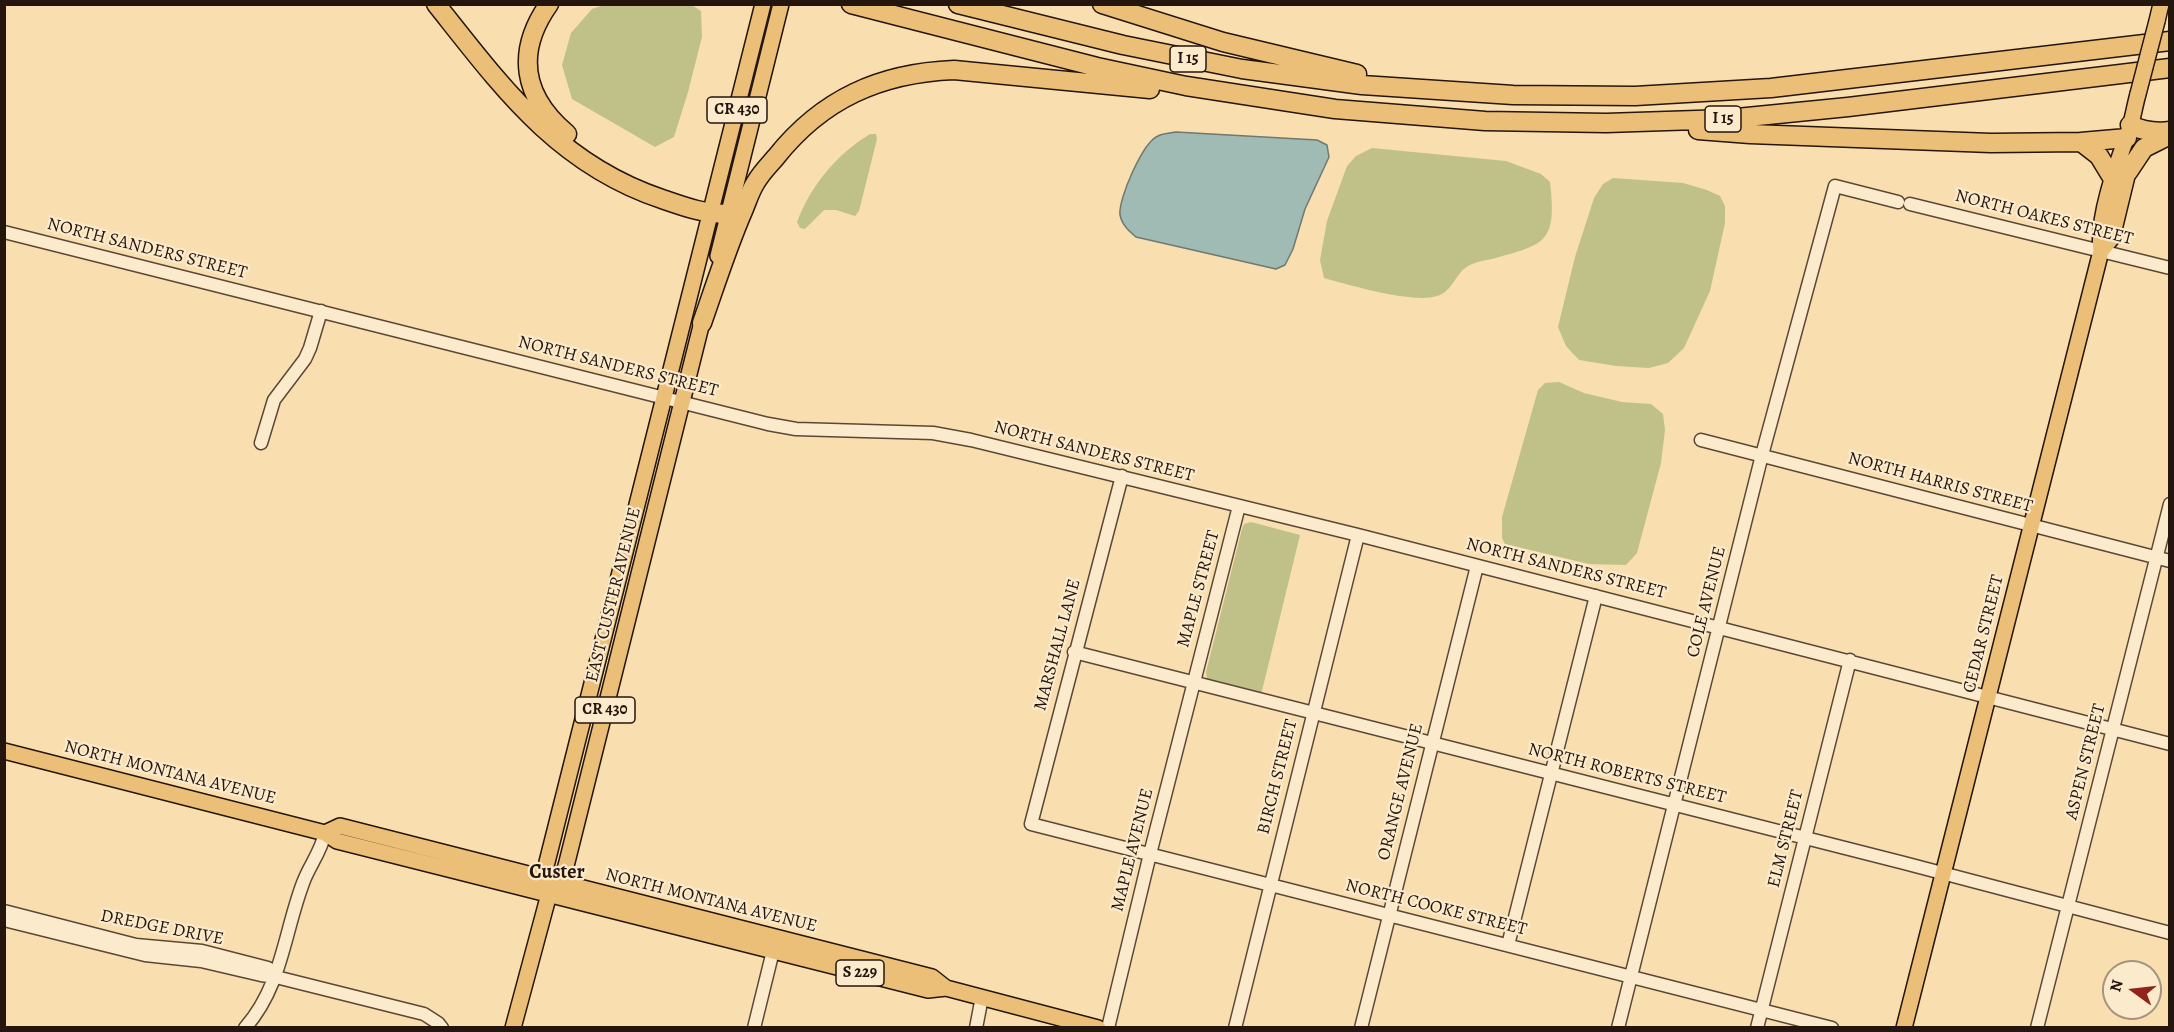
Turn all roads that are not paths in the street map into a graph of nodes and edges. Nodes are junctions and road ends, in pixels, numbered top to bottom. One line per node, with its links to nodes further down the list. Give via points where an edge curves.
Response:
1 (436, 4): 19 (highway, via 497,81 543,130 571,153 645,194 698,212)
2 (549, 4): 19 (highway, via 535,25 528,66 530,84 551,121 625,172)
3 (851, 4): 12 (highway, I 15, via 1117,72)
4 (958, 4): 11 (highway, I 15, via 1202,62)
5 (1102, 4): 11 (highway, via 1223,42)
6 (2161, 4): 14 (main road, CEDAR STREET, bridge)
7 (762, 9): 19 (main road, EAST CUSTER AVENUE / CR 430)
8 (779, 11): 19 (main road, EAST CUSTER AVENUE / CR 430)
9 (2169, 41): 11 (highway, I 15, via 1710,93 1554,96)
10 (2169, 68): 13 (highway, I 15, via 1808,112)
11 (1423, 90)
12 (1275, 101): 13 (highway, I 15, via 1455,119); 24 (highway, via 954,70 923,71 868,86 805,124 755,182)
13 (1606, 123): 16 (highway, via 1750,134 1991,143)
14 (2128, 132): 15 (highway); 16 (highway); 17 (main road, CEDAR STREET)
15 (2169, 133): 17 (highway, via 2144,148)
16 (2081, 142): 17 (highway)
17 (2121, 175): 21 (main road, CEDAR STREET, via 2112,238)
18 (1835, 186): 21 (street, NORTH OAKES STREET); 29 (street, COLE AVENUE)
19 (718, 211): 24 (main road, EAST CUSTER AVENUE / CR 430); 25 (main road, EAST CUSTER AVENUE / CR 430)
20 (4, 232): 23 (street, NORTH SANDERS STREET)
21 (2101, 251): 22 (street, NORTH OAKES STREET); 33 (main road, CEDAR STREET)
22 (2169, 268)
23 (321, 311): 25 (street, NORTH SANDERS STREET); 28 (street, via 305,359 274,400)
24 (702, 323): 26 (main road, EAST CUSTER AVENUE / CR 430)
25 (664, 398): 26 (street, NORTH SANDERS STREET); 56 (main road, EAST CUSTER AVENUE / CR 430)
26 (682, 402): 30 (street, NORTH SANDERS STREET, via 796,429 933,433); 57 (main road, EAST CUSTER AVENUE / CR 430)
27 (1701, 440): 29 (street, NORTH HARRIS STREET)
28 (261, 443)
29 (1762, 455): 33 (street, NORTH HARRIS STREET); 39 (street, COLE AVENUE)
30 (1122, 476): 32 (street, NORTH SANDERS STREET); 40 (street, MARSHALL LANE)
31 (2169, 504): 35 (street, ASPEN STREET)
32 (1239, 506): 34 (street, NORTH SANDERS STREET); 42 (street, MAPLE STREET)
33 (2031, 526): 35 (street, NORTH HARRIS STREET); 43 (main road, CEDAR STREET)
34 (1358, 535): 37 (street, NORTH SANDERS STREET); 44 (street, BIRCH STREET)
35 (2156, 558): 36 (street, NORTH HARRIS STREET); 45 (street, ASPEN STREET)
36 (2169, 561)
37 (1477, 566): 38 (street, NORTH SANDERS STREET); 46 (street, ORANGE AVENUE)
38 (1596, 596): 39 (street, NORTH SANDERS STREET); 49 (street)
39 (1719, 627): 41 (street, NORTH SANDERS STREET); 50 (street, COLE AVENUE)
40 (1074, 652): 42 (street, NORTH ROBERTS STREET); 51 (street, MARSHALL LANE)
41 (1850, 660): 43 (street, NORTH SANDERS STREET); 53 (street, ELM STREET)
42 (1194, 682): 44 (street, NORTH ROBERTS STREET); 54 (street, MAPLE AVENUE)
43 (1988, 697): 45 (street, NORTH SANDERS STREET); 55 (main road, CEDAR STREET)
44 (1313, 713): 46 (street, NORTH ROBERTS STREET); 58 (street, BIRCH STREET)
45 (2112, 730): 47 (street, NORTH SANDERS STREET); 60 (street, ASPEN STREET)
46 (1432, 743): 49 (street, NORTH ROBERTS STREET); 62 (street, ORANGE AVENUE)
47 (2169, 744)
48 (4, 751): 52 (main road, NORTH MONTANA AVENUE / S 229)
49 (1551, 774): 50 (street, NORTH ROBERTS STREET); 65 (street)
50 (1674, 805): 53 (street, NORTH ROBERTS STREET); 68 (street, COLE AVENUE)
51 (1031, 824): 54 (street, NORTH COOKE STREET)
52 (325, 833): 56 (main road, NORTH MONTANA AVENUE / S 229, via 340,826); 59 (main road, NORTH MONTANA AVENUE / S 229, via 337,841); 67 (street, via 303,882)
53 (1805, 838): 55 (street, NORTH ROBERTS STREET); 71 (street, ELM STREET)
54 (1150, 854): 58 (street, NORTH COOKE STREET); 78 (street, MAPLE AVENUE)
55 (1943, 875): 60 (street, NORTH ROBERTS STREET); 84 (main road, CEDAR STREET)
56 (543, 878): 57 (main road, NORTH MONTANA AVENUE / S 229); 59 (main road)
57 (561, 883): 59 (main road); 69 (main road, NORTH MONTANA AVENUE / S 229, via 932,977)
58 (1269, 884): 62 (street, NORTH COOKE STREET); 79 (street, BIRCH STREET)
59 (549, 894): 66 (main road, NORTH MONTANA AVENUE / S 229); 74 (main road)
60 (2068, 907): 64 (street, NORTH ROBERTS STREET); 85 (street, ASPEN STREET)
61 (4, 911): 67 (street, DREDGE DRIVE, via 136,945 202,951 268,969)
62 (1389, 915): 65 (street, NORTH COOKE STREET); 80 (street, ORANGE AVENUE)
63 (4, 920): 67 (street, DREDGE DRIVE, via 145,956 201,961)
64 (2169, 933)
65 (1508, 945): 68 (street, NORTH COOKE STREET)
66 (773, 951): 69 (main road, NORTH MONTANA AVENUE / S 229, via 928,990); 75 (street)
67 (276, 976): 72 (street, via 268,996); 73 (street, DREDGE DRIVE, via 424,1014)
68 (1631, 976): 71 (street, NORTH COOKE STREET); 81 (street, COLE AVENUE)
69 (946, 988): 70 (main road, NORTH MONTANA AVENUE / S 229)
70 (982, 997): 76 (street); 77 (main road, NORTH MONTANA AVENUE / S 229)
71 (1761, 1010): 82 (street, ELM STREET); 83 (street, NORTH COOKE STREET)
72 (245, 1028)
73 (442, 1028)
74 (513, 1028)
75 (754, 1028)
76 (976, 1028)
77 (1098, 1028)
78 (1108, 1028)
79 (1235, 1028)
80 (1361, 1028)
81 (1618, 1028)
82 (1757, 1028)
83 (1832, 1028)
84 (1904, 1028)
85 (2037, 1028)

